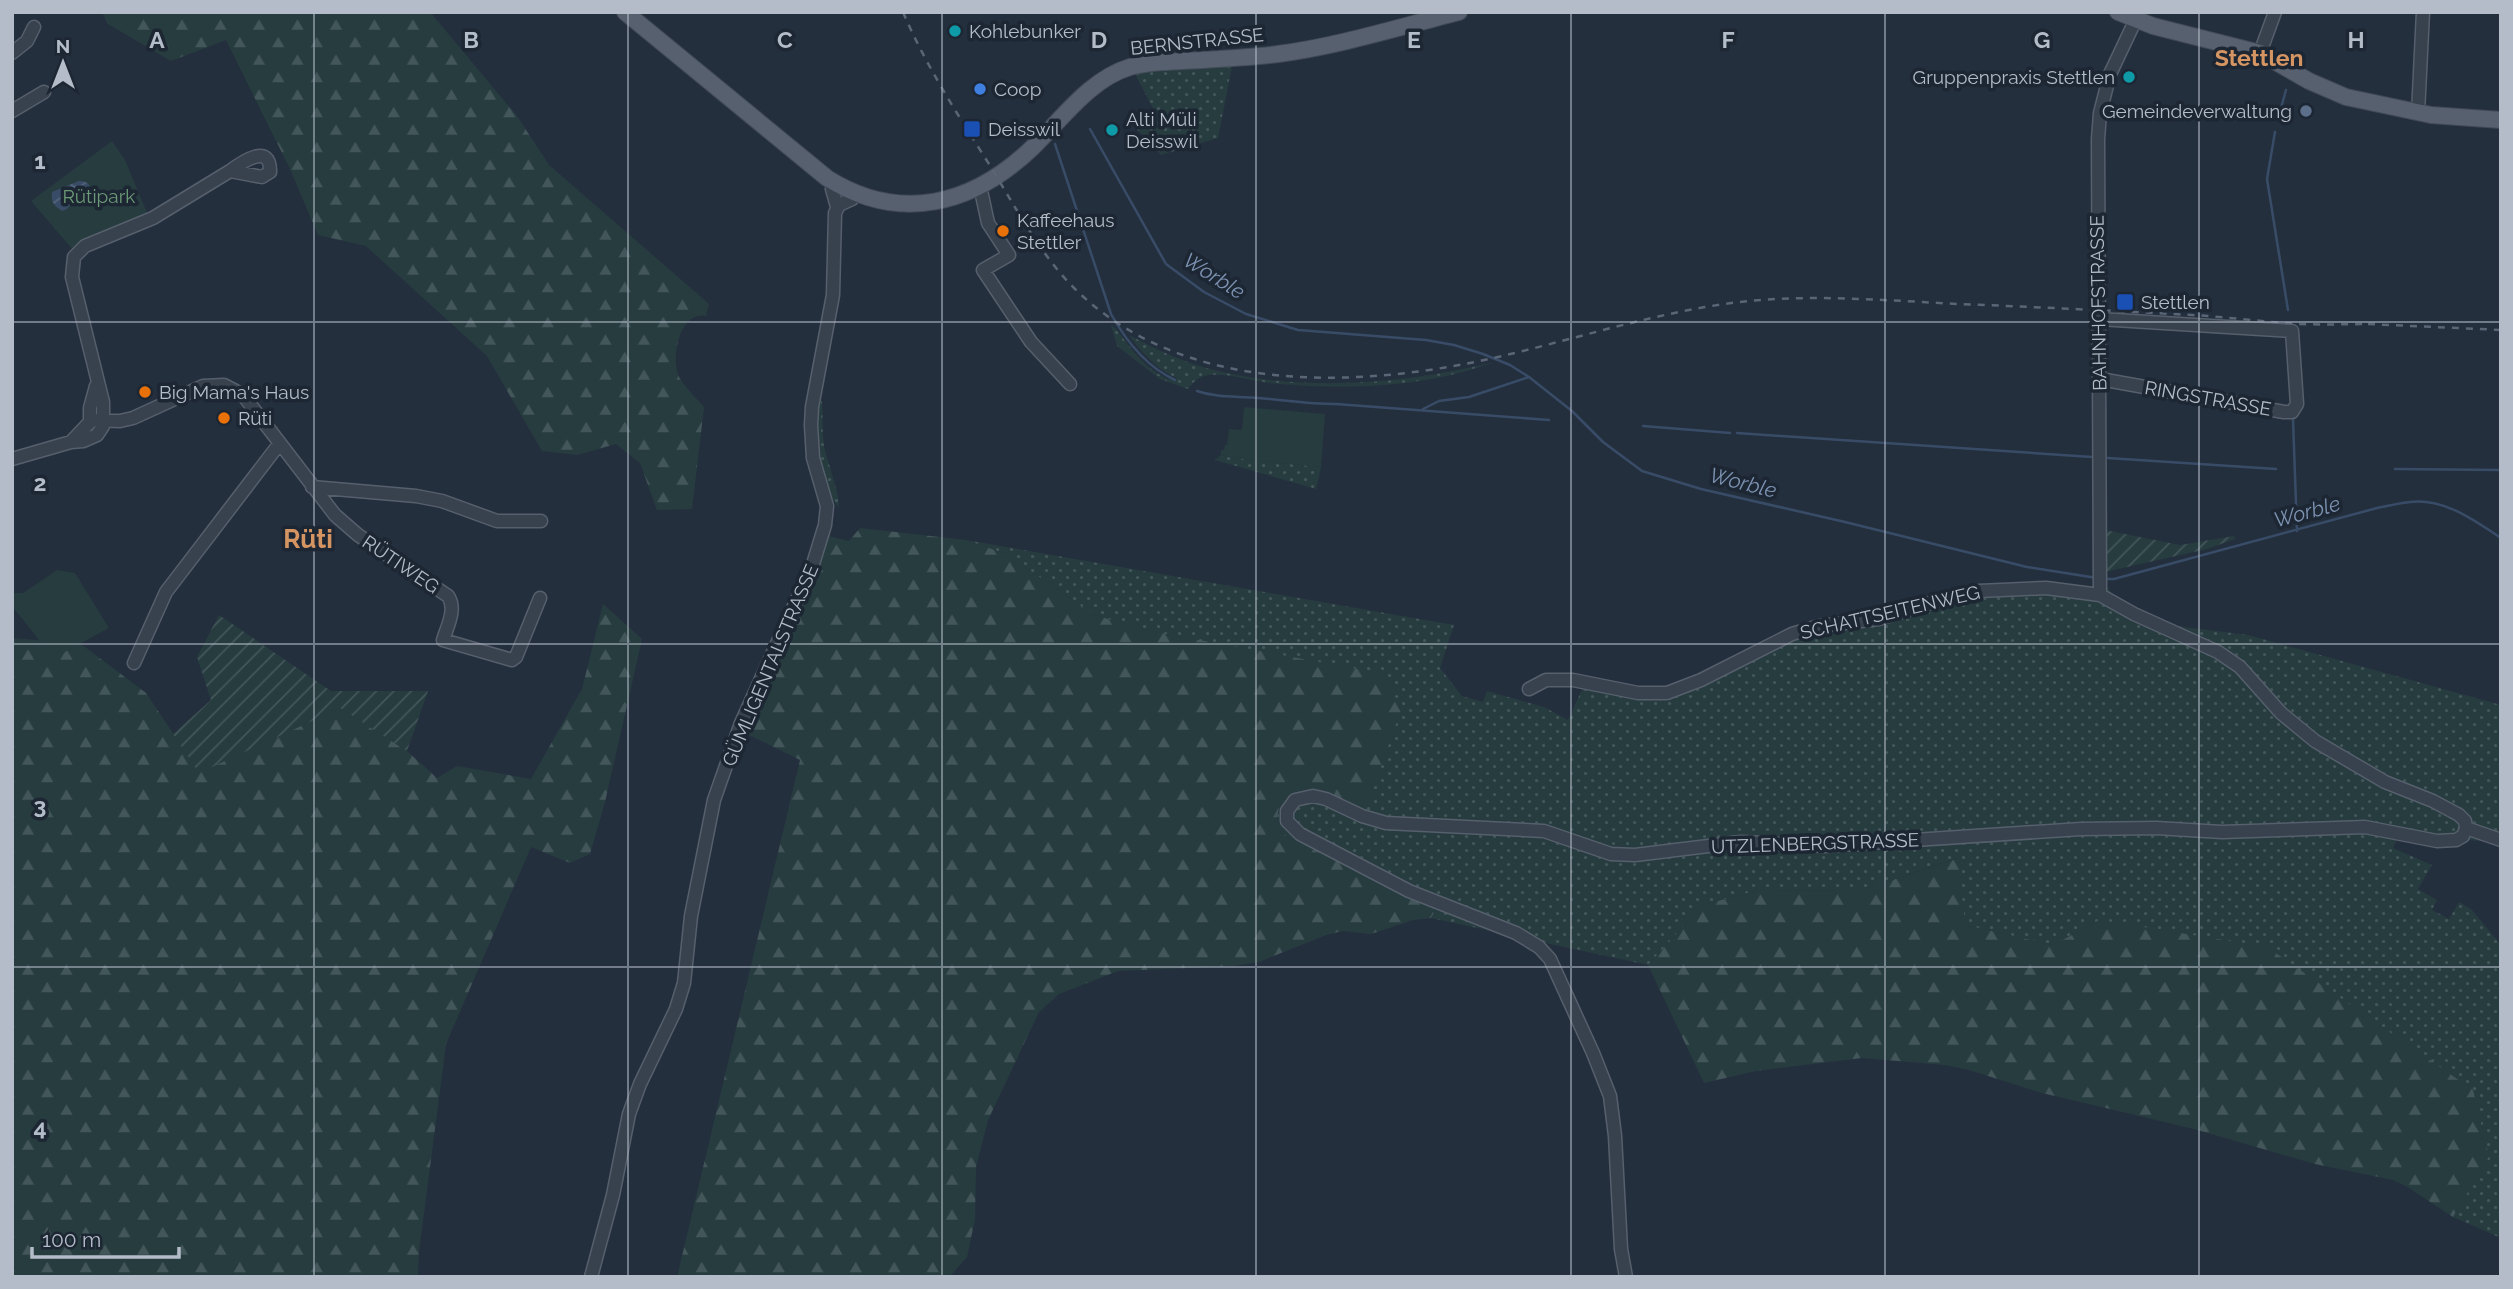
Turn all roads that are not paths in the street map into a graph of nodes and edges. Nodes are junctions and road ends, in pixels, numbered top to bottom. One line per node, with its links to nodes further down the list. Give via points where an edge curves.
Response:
1 (625, 12): 15 (main road, BERNSTRASSE)
2 (1459, 12): 16 (main road, BERNSTRASSE, via 1295,52 1122,70 1098,83 1020,159)
3 (2118, 12): 6 (main road)
4 (2274, 12): 9 (street)
5 (2423, 12): 12 (street)
6 (2136, 19): 9 (main road); 19 (street, BAHNHOFSTRASSE, via 2115,60 2100,113)
7 (34, 27): 8 (street, via 27,41)
8 (12, 53)
9 (2260, 53): 12 (main road, via 2334,93)
10 (44, 92): 11 (street)
11 (12, 111)
12 (2418, 113): 13 (main road)
13 (2501, 120)
14 (230, 171): 22 (street, via 153,218 85,246 74,257 72,277 101,396)
15 (833, 183): 17 (main road, BERNSTRASSE); 18 (street, GÜMLIGENTALSTRASSE)
16 (980, 186): 17 (main road, BERNSTRASSE, via 943,201 919,204); 21 (street, via 988,223 1009,255 983,270 1025,334)
17 (856, 194): 18 (street)
18 (837, 207): 33 (street, GÜMLIGENTALSTRASSE, via 834,288 811,425 813,458 827,506 825,525 813,564 741,723 714,800 691,916 684,983 629,1114)
19 (2099, 319): 20 (street, BAHNHOFSTRASSE); 20 (street, RINGSTRASSE, via 2292,331 2297,404 2292,412 2284,412)
20 (2100, 379): 27 (street, BAHNHOFSTRASSE)
21 (1070, 384)
22 (98, 420): 23 (street, RÜTIWEG, via 133,418 203,386 223,385 246,397); 24 (street, via 101,430 94,437)
23 (280, 443): 25 (street, RÜTIWEG); 29 (street, via 166,592)
24 (12, 459)
25 (312, 487): 26 (street, via 416,496 497,521); 28 (street, RÜTIWEG, via 358,535 452,600 443,640 512,660)
26 (541, 521)
27 (2099, 591): 30 (street, SCHATTSEITENWEG, via 1979,591 1878,619 1818,626 1667,693 1638,693 1573,680 1546,680); 31 (street, via 2134,614 2218,652 2240,667 2281,713 2315,741 2385,782 2450,808 2465,821)
28 (540, 598)
29 (134, 663)
30 (1529, 689)
31 (2466, 828): 32 (street); 34 (street, UTZLENBERGSTRASSE, via 2463,836 2447,841 2365,827 2222,832 2119,828 1824,846 1741,842 1635,855 1611,854 1544,831 1396,824 1362,816 1319,797 1295,800 1287,811 1287,821 1309,839 1409,891 1516,933 1550,959 1611,1103)
32 (2501, 840)
33 (591, 1277)
34 (1626, 1277)

